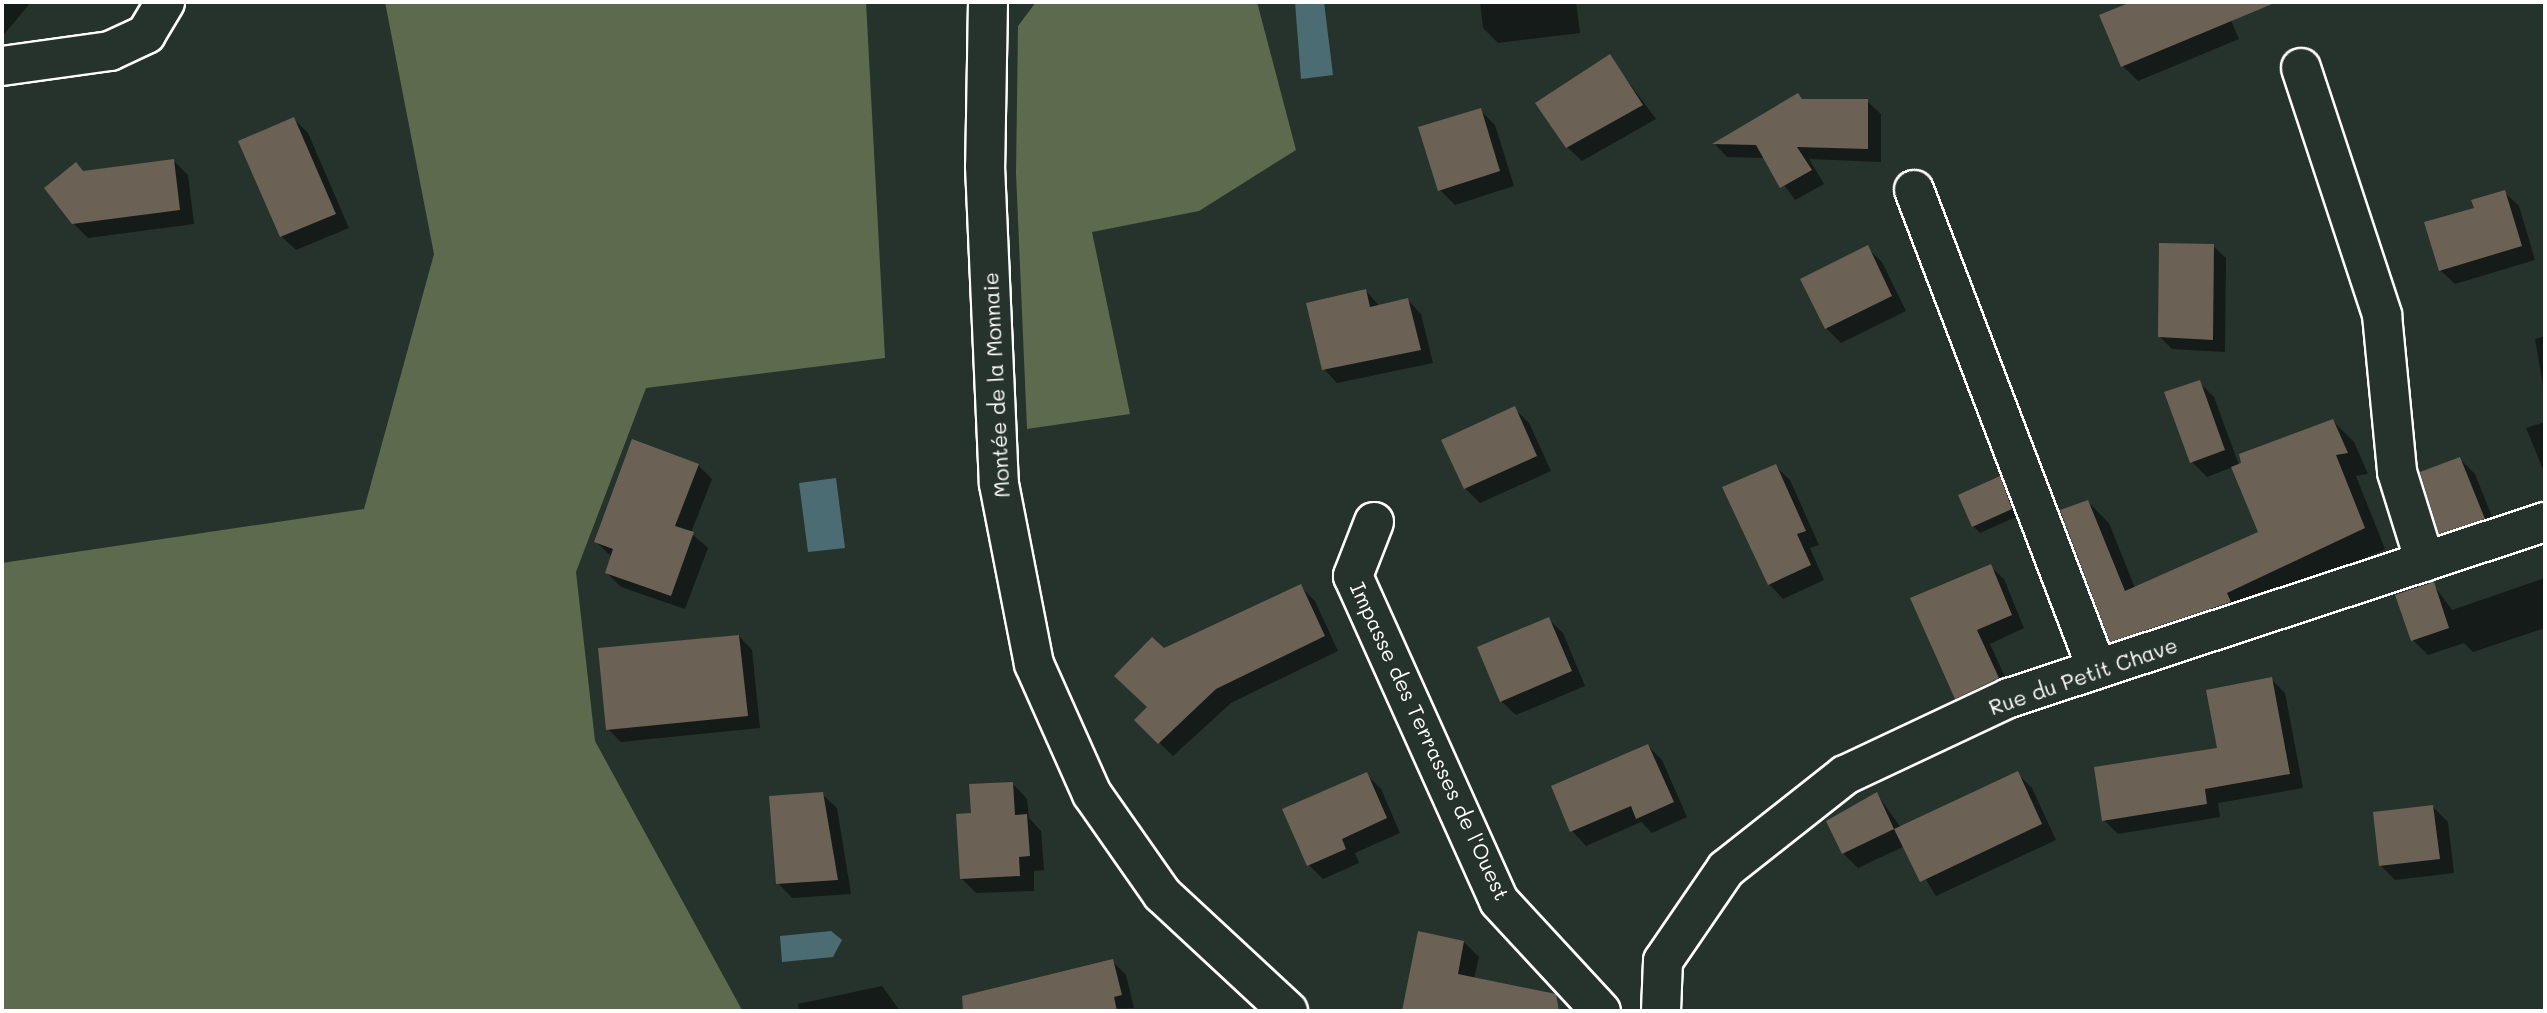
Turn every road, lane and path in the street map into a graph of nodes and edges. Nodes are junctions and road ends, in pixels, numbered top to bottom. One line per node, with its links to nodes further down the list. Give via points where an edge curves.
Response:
1 (165, 2): 3 (street, via 146,34 110,51)
2 (988, 2): 10 (street, Montée de la Monnaie, via 985,166 999,484 1034,664 1091,794 1162,894)
3 (2, 66)
4 (2301, 68): 8 (street, via 2382,314 2397,472)
5 (1914, 190): 9 (street)
6 (1374, 522): 11 (street, Impasse des Terrasses de l'Ouest, via 1353,576 1499,901)
7 (2545, 522): 8 (street, Rue du Petit Chave)
8 (2425, 562): 9 (street, Rue du Petit Chave)
9 (2097, 669): 12 (street, Rue du Petit Chave, via 2009,698 1845,775 1772,832 1726,869 1662,961)
10 (1288, 1011)
11 (1601, 1011)
12 (1661, 1011)

